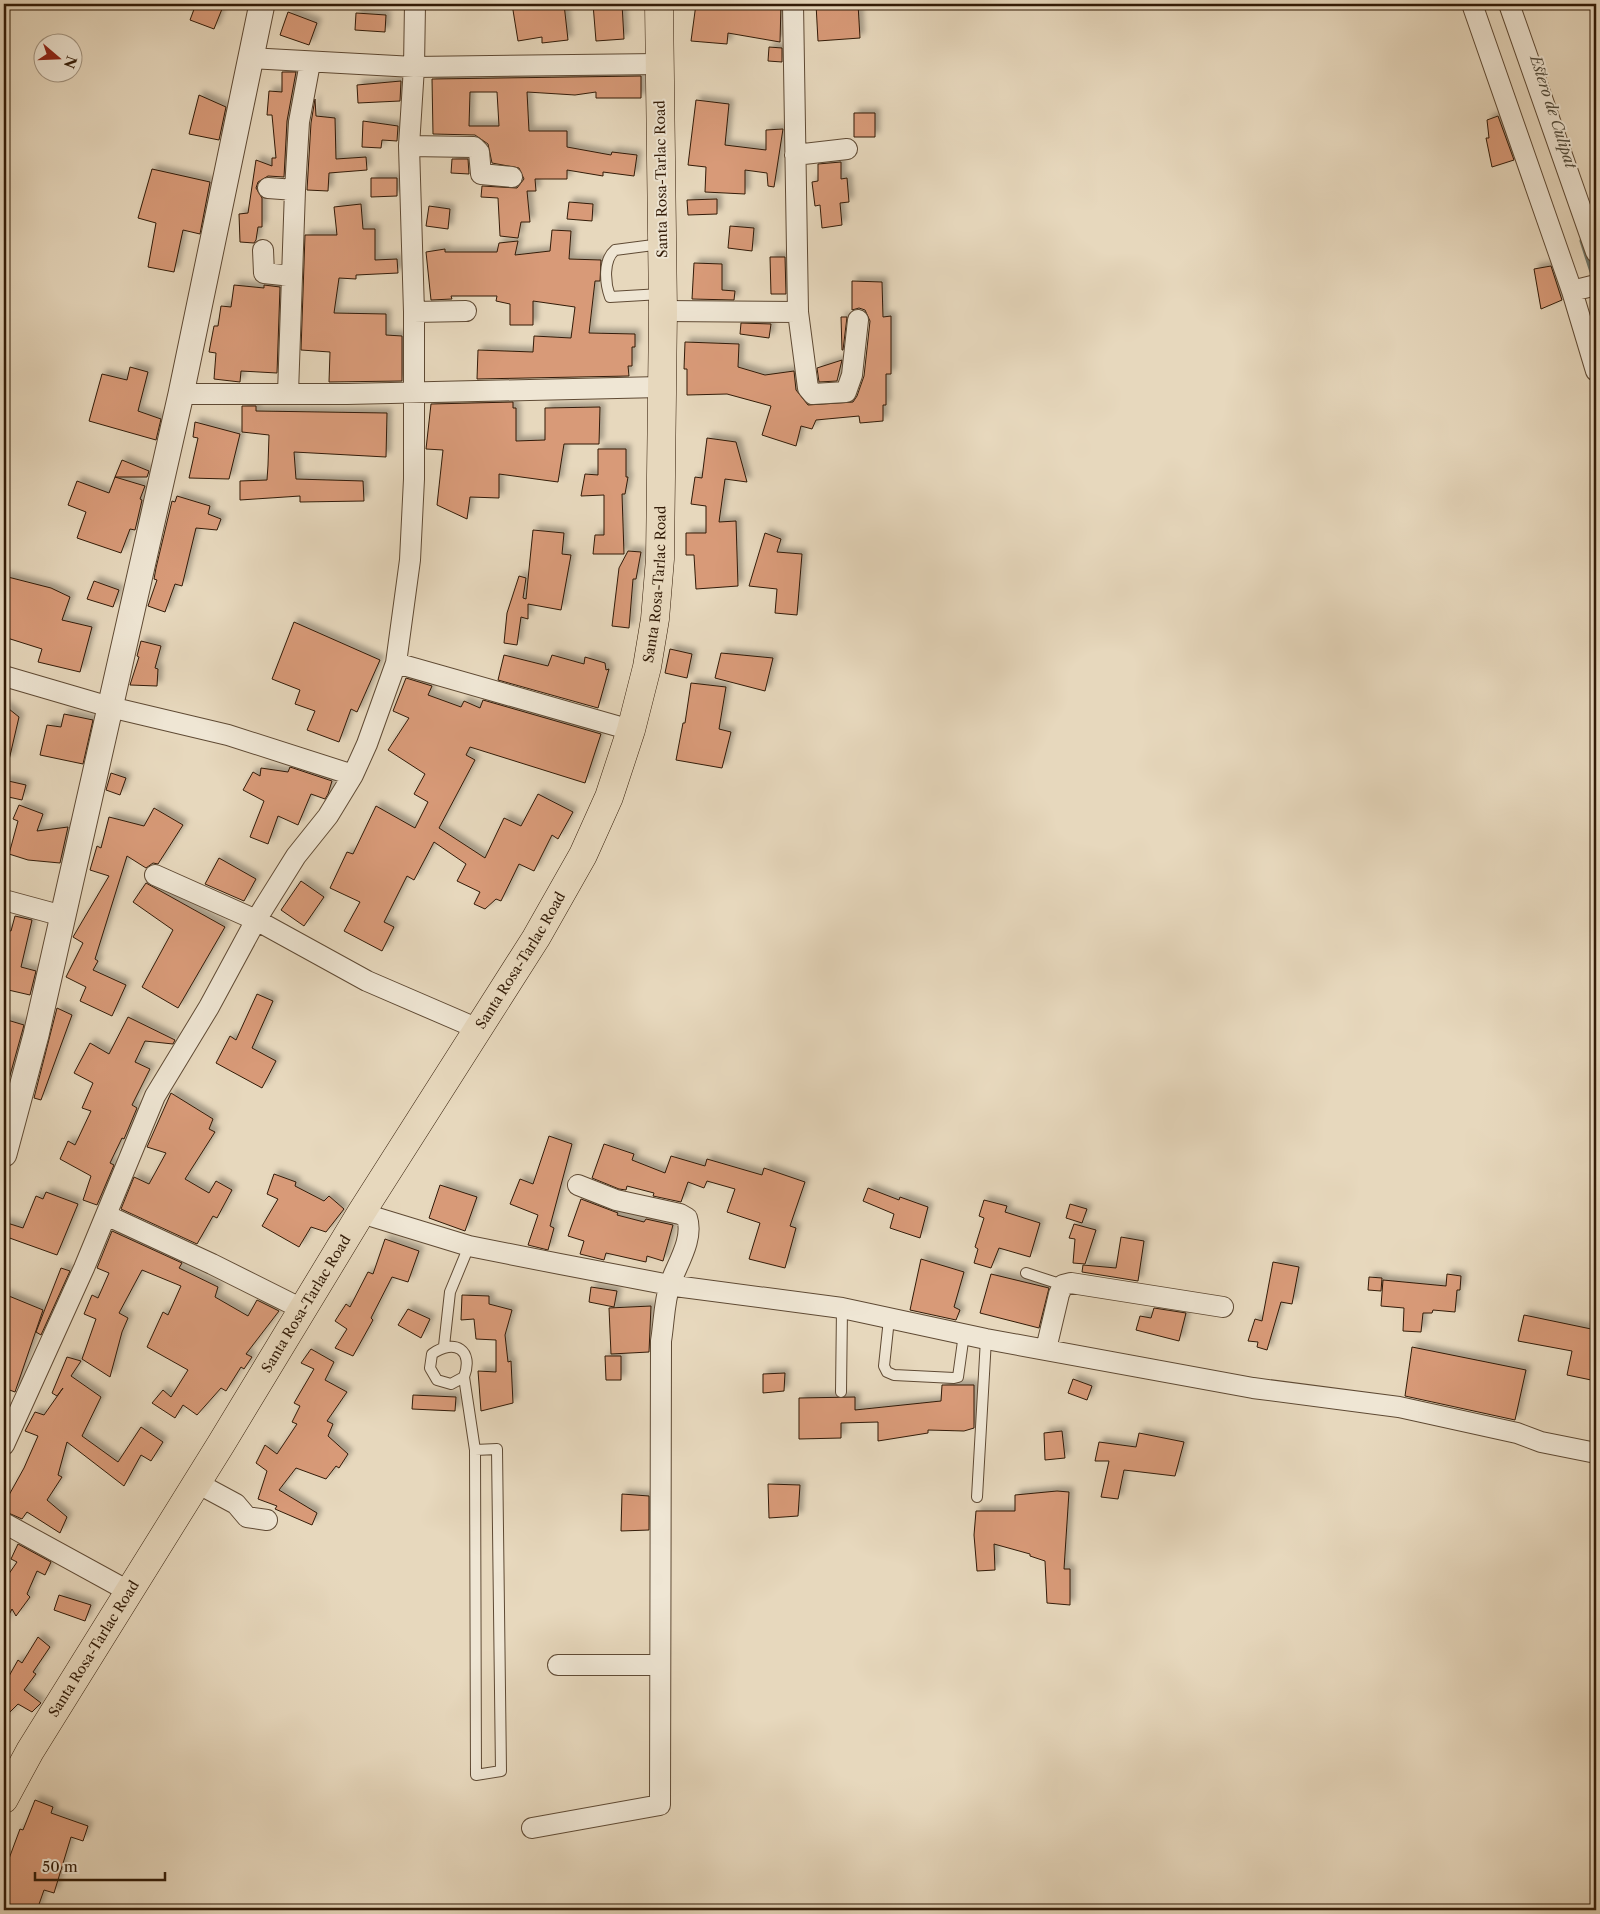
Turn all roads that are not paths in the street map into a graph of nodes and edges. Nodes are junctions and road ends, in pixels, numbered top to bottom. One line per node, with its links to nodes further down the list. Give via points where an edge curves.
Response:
1 (262, 4): 7 (street)
2 (414, 4): 10 (street)
3 (659, 4): 9 (highway, Santa Rosa-Tarlac Road)
4 (794, 4): 13 (street)
5 (1472, 4): 21 (street)
6 (1509, 4): 19 (street)
7 (250, 58): 8 (street); 31 (street)
8 (310, 63): 10 (street); 16 (street, via 299,122)
9 (659, 64): 10 (street); 17 (highway, Santa Rosa-Tarlac Road)
10 (414, 67): 11 (street)
11 (410, 146): 14 (street, via 474,147 480,152 481,174); 24 (street)
12 (847, 149): 13 (street)
13 (795, 155): 25 (street)
14 (512, 177)
15 (268, 188): 16 (street)
16 (295, 190): 20 (street)
17 (662, 244): 22 (highway, Santa Rosa-Tarlac Road); 22 (lane, via 615,250 607,264 610,297)
18 (263, 250): 20 (street, via 264,273)
19 (1596, 252)
20 (292, 276): 30 (street)
21 (1582, 288): 27 (street)
22 (663, 303): 25 (street); 28 (highway, Santa Rosa-Tarlac Road)
23 (466, 310): 24 (street)
24 (414, 312): 29 (street)
25 (798, 312): 26 (street, via 808,388 812,394 846,392 852,375)
26 (858, 320)
27 (1596, 371)
28 (661, 388): 29 (street); 35 (highway, Santa Rosa-Tarlac Road, via 657,595 647,667)
29 (414, 392): 30 (street); 32 (street, via 413,519)
30 (288, 393): 31 (street)
31 (181, 394): 34 (street)
32 (396, 663): 35 (street); 36 (street, via 368,744)
33 (4, 676): 34 (street)
34 (110, 707): 36 (street, via 228,735); 39 (street)
35 (631, 730): 41 (highway, Santa Rosa-Tarlac Road, via 608,798 583,855 536,938)
36 (353, 775): 40 (street)
37 (155, 875): 40 (street)
38 (4, 900): 39 (street)
39 (63, 916): 42 (street)
40 (256, 920): 41 (street, via 367,980); 45 (street, via 209,1007 155,1096)
41 (476, 1028): 44 (highway, Santa Rosa-Tarlac Road)
42 (4, 1154)
43 (578, 1185): 48 (street, via 616,1200 687,1218 689,1224 683,1252)
44 (361, 1213): 46 (street); 52 (highway, Santa Rosa-Tarlac Road)
45 (106, 1215): 52 (street); 60 (street)
46 (469, 1246): 48 (street); 56 (lane, via 450,1292)
47 (1026, 1273): 49 (lane)
48 (670, 1285): 51 (street); 69 (street, via 661,1341)
49 (1063, 1285): 50 (street, via 1096,1286); 57 (street, via 1058,1294)
50 (1223, 1307)
51 (842, 1308): 53 (street); 59 (lane)
52 (302, 1309): 63 (highway, Santa Rosa-Tarlac Road)
53 (889, 1319): 54 (street); 54 (lane, via 884,1366 894,1375 958,1377)
54 (964, 1334): 55 (street)
55 (986, 1339): 57 (street); 64 (lane)
56 (444, 1346): 58 (lane, via 456,1346 465,1354 468,1366); 58 (lane, via 432,1354 430,1368 437,1380 451,1384)
57 (1046, 1349): 62 (street, via 1253,1388 1399,1407)
58 (464, 1377): 61 (lane)
59 (841, 1392)
60 (4, 1445)
61 (475, 1450): 61 (lane, via 476,1677 476,1775 501,1771 497,1449)
62 (1596, 1453)
63 (197, 1482): 65 (street, via 236,1504 248,1517); 67 (highway, Santa Rosa-Tarlac Road)
64 (977, 1498)
65 (267, 1520)
66 (4, 1523): 67 (street)
67 (130, 1592): 70 (highway, Santa Rosa-Tarlac Road, via 30,1751)
68 (558, 1665): 69 (street)
69 (660, 1665): 71 (street, via 660,1805)
70 (4, 1799)
71 (532, 1828)

